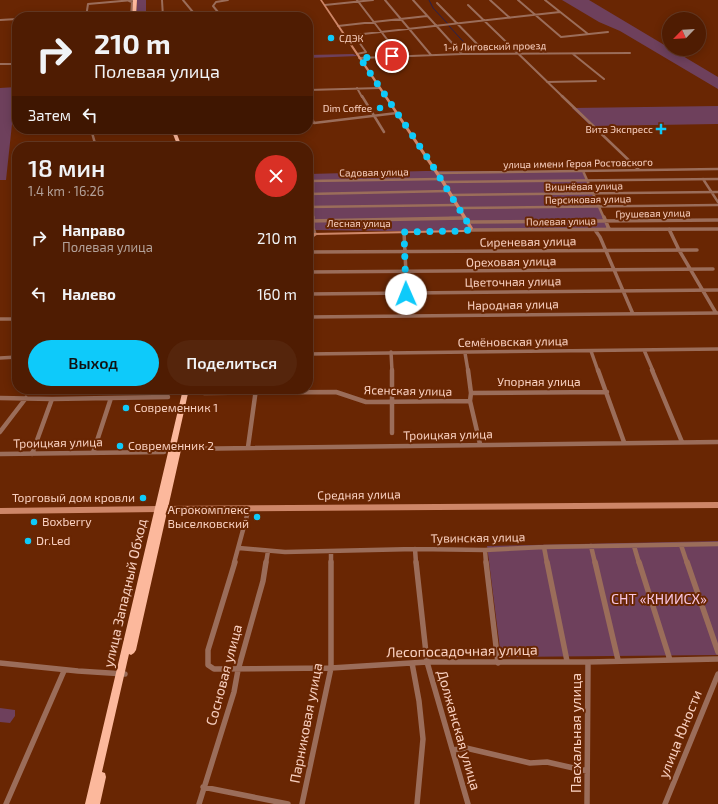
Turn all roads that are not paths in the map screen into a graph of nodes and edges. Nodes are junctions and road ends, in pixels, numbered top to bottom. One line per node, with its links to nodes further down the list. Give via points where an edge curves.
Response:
1 (89, 0): 15 (street)
2 (127, 0): 3 (street); 15 (street); 20 (street, via 132,2)
3 (134, 0): 21 (highway)
4 (162, 0): 22 (street)
5 (183, 0): 23 (street)
6 (228, 0): 24 (street, via 216,2 213,6)
7 (321, 0): 17 (street); 35 (street)
8 (372, 0): 14 (street)
9 (385, 0): 30 (street)
10 (413, 0): 27 (street)
11 (490, 0): 28 (street)
12 (518, 0): 26 (street, 1-й Лиговский проезд)
13 (545, 0): 25 (street)
14 (358, 1): 17 (street); 32 (street)
15 (96, 3): 19 (street, via 88,6)
16 (437, 3): 34 (street, 1-й Лиговский проезд)
17 (325, 5): 35 (street)
18 (468, 5): 33 (street)
19 (87, 12)
20 (132, 12)
21 (133, 12)
22 (163, 12)
23 (194, 12)
24 (218, 12)
25 (560, 12): 26 (street, 1-й Лиговский проезд); 40 (street)
26 (535, 15): 28 (street, 1-й Лиговский проезд); 40 (street, 1-й Лиговский проезд, via 561,37)
27 (427, 16): 30 (street); 36 (street)
28 (510, 18): 33 (street, 1-й Лиговский проезд)
29 (12, 19): 31 (street)
30 (400, 19): 32 (street); 37 (street)
31 (0, 20)
32 (374, 21): 35 (street); 38 (street)
33 (483, 21): 34 (street, 1-й Лиговский проезд); 47 (street)
34 (457, 24): 36 (street, 1-й Лиговский проезд); 43 (street, 1-й Лиговский проезд)
35 (338, 26): 42 (street)
36 (436, 26): 37 (street, 1-й Лиговский проезд); 46 (street)
37 (409, 29): 38 (street, 1-й Лиговский проезд); 49 (street)
38 (381, 32): 41 (street, 1-й Лиговский проезд); 48 (street)
39 (608, 32): 40 (street, 1-й Лиговский проезд)
40 (588, 34)
41 (354, 35): 42 (street, 1-й Лиговский проезд); 50 (street, via 366,52)
42 (345, 36): 50 (street)
43 (481, 48)
44 (573, 53): 45 (street, 1-й Лиговский проезд); 47 (street, 1-й Лиговский проезд); 53 (street)
45 (630, 53)
46 (462, 54): 47 (street, 1-й Лиговский проезд); 49 (street, 1-й Лиговский проезд)
47 (518, 54): 55 (street)
48 (399, 55)
49 (431, 55): 50 (street, 1-й Лиговский проезд)
50 (359, 56): 57 (street); 68 (street)
51 (0, 64): 52 (street)
52 (12, 64)
53 (604, 79)
54 (596, 81): 55 (street)
55 (547, 82): 66 (street)
56 (357, 88): 57 (street); 58 (street); 60 (street)
57 (380, 88): 59 (street)
58 (313, 90)
59 (397, 113): 60 (street); 72 (street)
60 (374, 116): 61 (street, via 315,123); 62 (street)
61 (313, 119)
62 (384, 132)
63 (176, 134): 64 (highway)
64 (178, 140)
65 (718, 169): 66 (street, улица имени Героя Ростовского)
66 (639, 170): 67 (street, улица имени Героя Ростовского)
67 (583, 171): 68 (street, улица имени Героя Ростовского); 73 (street)
68 (437, 173): 72 (street)
69 (703, 179): 70 (street, Садовая улица); 73 (street, Садовая улица); 74 (street)
70 (718, 179)
71 (313, 181): 72 (street, Садовая улица); 77 (street)
72 (442, 181): 73 (street, Садовая улица); 76 (street)
73 (587, 181): 78 (street)
74 (711, 192): 75 (street, Вишнёвая улица); 78 (street, Вишнёвая улица); 79 (street)
75 (718, 192)
76 (450, 193): 77 (street, Вишнёвая улица); 78 (street, Вишнёвая улица); 81 (street)
77 (313, 194): 82 (street)
78 (593, 194): 83 (street)
79 (718, 202)
80 (718, 205): 83 (street, Персиковая улица)
81 (458, 206): 82 (street, Персиковая улица); 83 (street, Персиковая улица); 84 (street)
82 (314, 207): 86 (street)
83 (599, 208): 87 (street)
84 (466, 220): 86 (street, Грушевая улица); 87 (street, Грушевая улица); 91 (street, via 471,228)
85 (718, 220): 87 (street, Грушевая улица)
86 (313, 221)
87 (605, 222): 88 (street)
88 (609, 229): 89 (street, Полевая улица); 92 (street, Полевая улица)
89 (669, 229): 90 (street, Полевая улица); 95 (street)
90 (718, 229)
91 (469, 230): 92 (street, Полевая улица); 93 (street, Полевая улица)
92 (595, 230): 98 (street)
93 (404, 232): 94 (street, Лесная улица); 99 (street)
94 (313, 235)
95 (680, 250): 96 (street, Сиреневая улица); 98 (street, Сиреневая улица); 100 (street)
96 (697, 250)
97 (313, 251): 99 (street, Сиреневая улица)
98 (606, 251): 99 (street, Сиреневая улица); 101 (street)
99 (406, 252): 104 (street)
100 (691, 269): 101 (street, Ореховая улица); 102 (street, Ореховая улица); 106 (street)
101 (614, 270): 104 (street, Ореховая улица); 105 (street)
102 (713, 270)
103 (313, 272): 104 (street, Ореховая улица)
104 (405, 272): 108 (street)
105 (623, 290): 106 (street, Цветочная улица); 108 (street, Цветочная улица); 111 (street)
106 (703, 290): 107 (street, Цветочная улица); 110 (street)
107 (718, 290)
108 (406, 294): 109 (street, Цветочная улица); 112 (street)
109 (313, 296)
110 (717, 313): 111 (street, Народная улица)
111 (633, 314): 112 (street, Народная улица)
112 (408, 316): 113 (street, Народная улица)
113 (313, 317)
114 (0, 319): 115 (street)
115 (12, 319)
116 (718, 349): 117 (street, Семёновская улица)
117 (644, 350): 118 (street, Семёновская улица); 140 (street)
118 (592, 351): 120 (street, Семёновская улица); 125 (street)
119 (392, 352): 120 (street, Семёновская улица); 121 (street, Семёновская улица); 136 (street)
120 (465, 353): 126 (street)
121 (313, 354)
122 (12, 357): 123 (street)
123 (0, 358)
124 (313, 392): 136 (street, Ясенская улица, via 336,392 366,402)
125 (607, 392): 126 (street, Упорная улица); 139 (street)
126 (471, 393): 135 (street)
127 (185, 394): 149 (highway, улица Западный Обход)
128 (190, 394): 144 (highway, улица Западный Обход)
129 (255, 394): 143 (street)
130 (168, 397): 133 (street)
131 (0, 398): 132 (street)
132 (26, 398): 134 (street); 137 (street)
133 (110, 398): 134 (street); 146 (street)
134 (52, 399): 148 (street)
135 (470, 401): 136 (street, Ясенская улица); 142 (street)
136 (393, 402): 138 (street)
137 (0, 432)
138 (392, 433)
139 (624, 442): 140 (street, Троицкая улица); 142 (street, Троицкая улица)
140 (682, 442): 141 (street, Троицкая улица)
141 (718, 442)
142 (480, 444): 143 (street, Троицкая улица)
143 (248, 447): 144 (street, Троицкая улица)
144 (178, 449): 153 (highway, улица Западный Обход)
145 (164, 452): 146 (street, Троицкая улица)
146 (94, 453): 148 (street, Троицкая улица)
147 (0, 454): 148 (street, Троицкая улица)
148 (32, 454)
149 (161, 496): 152 (street, via 155,504); 153 (highway, улица Западный Обход)
150 (718, 505): 151 (street, Средняя улица)
151 (249, 508): 153 (street, Средняя улица); 161 (street)
152 (146, 509): 153 (street, Средняя улица); 154 (street, Средняя улица); 155 (street)
153 (161, 509): 155 (highway, улица Западный Обход); 179 (highway, улица Западный Обход)
154 (0, 511)
155 (156, 523): 179 (highway, улица Западный Обход)
156 (718, 544): 157 (street, Тувинская улица)
157 (681, 545): 159 (street, Тувинская улица); 166 (street)
158 (591, 546): 159 (street, Тувинская улица); 160 (street, Тувинская улица); 168 (street)
159 (634, 546): 169 (street)
160 (544, 547): 163 (street, Тувинская улица); 170 (street)
161 (239, 548): 164 (street, Тувинская улица); 177 (street, Лесопосадочная улица, via 207,657 208,665 214,669)
162 (415, 548): 163 (street, Тувинская улица); 165 (street, Тувинская улица); 171 (street, Должанская улица)
163 (485, 550): 175 (street)
164 (268, 551): 165 (street, Тувинская улица); 177 (street, Сосновая улица, via 263,580)
165 (331, 551): 176 (street, Парниковая улица)
166 (718, 652)
167 (718, 659): 169 (street, Лесопосадочная улица)
168 (618, 660): 169 (street, Лесопосадочная улица); 172 (street, Лесопосадочная улица)
169 (670, 660)
170 (567, 661): 172 (street, Лесопосадочная улица); 175 (street, Лесопосадочная улица)
171 (427, 662): 174 (street, Лесопосадочная улица); 175 (street, Лесопосадочная улица); 181 (street, Должанская улица)
172 (588, 662): 182 (street, Пасхальная улица)
173 (0, 663): 178 (street)
174 (412, 663): 176 (street, Лесопосадочная улица); 190 (street, via 419,696 422,734)
175 (498, 663)
176 (331, 668): 177 (street, Лесопосадочная улица); 189 (street, Парниковая улица)
177 (238, 670): 183 (street, Сосновая улица, via 234,692)
178 (64, 671): 179 (street); 184 (street)
179 (122, 674): 185 (highway, улица Западный Обход); 186 (highway, улица Западный Обход)
180 (718, 674): 193 (street, улица Юности)
181 (453, 750): 182 (street, via 466,748 530,763 546,762); 191 (street, Должанская улица)
182 (587, 771): 192 (street, Пасхальная улица)
183 (203, 787): 187 (street, Сосновая улица); 188 (street)
184 (6, 804)
185 (90, 804)
186 (95, 804)
187 (199, 804)
188 (288, 804)
189 (302, 804)
190 (417, 804)
191 (468, 804)
192 (587, 804)
193 (665, 804)

